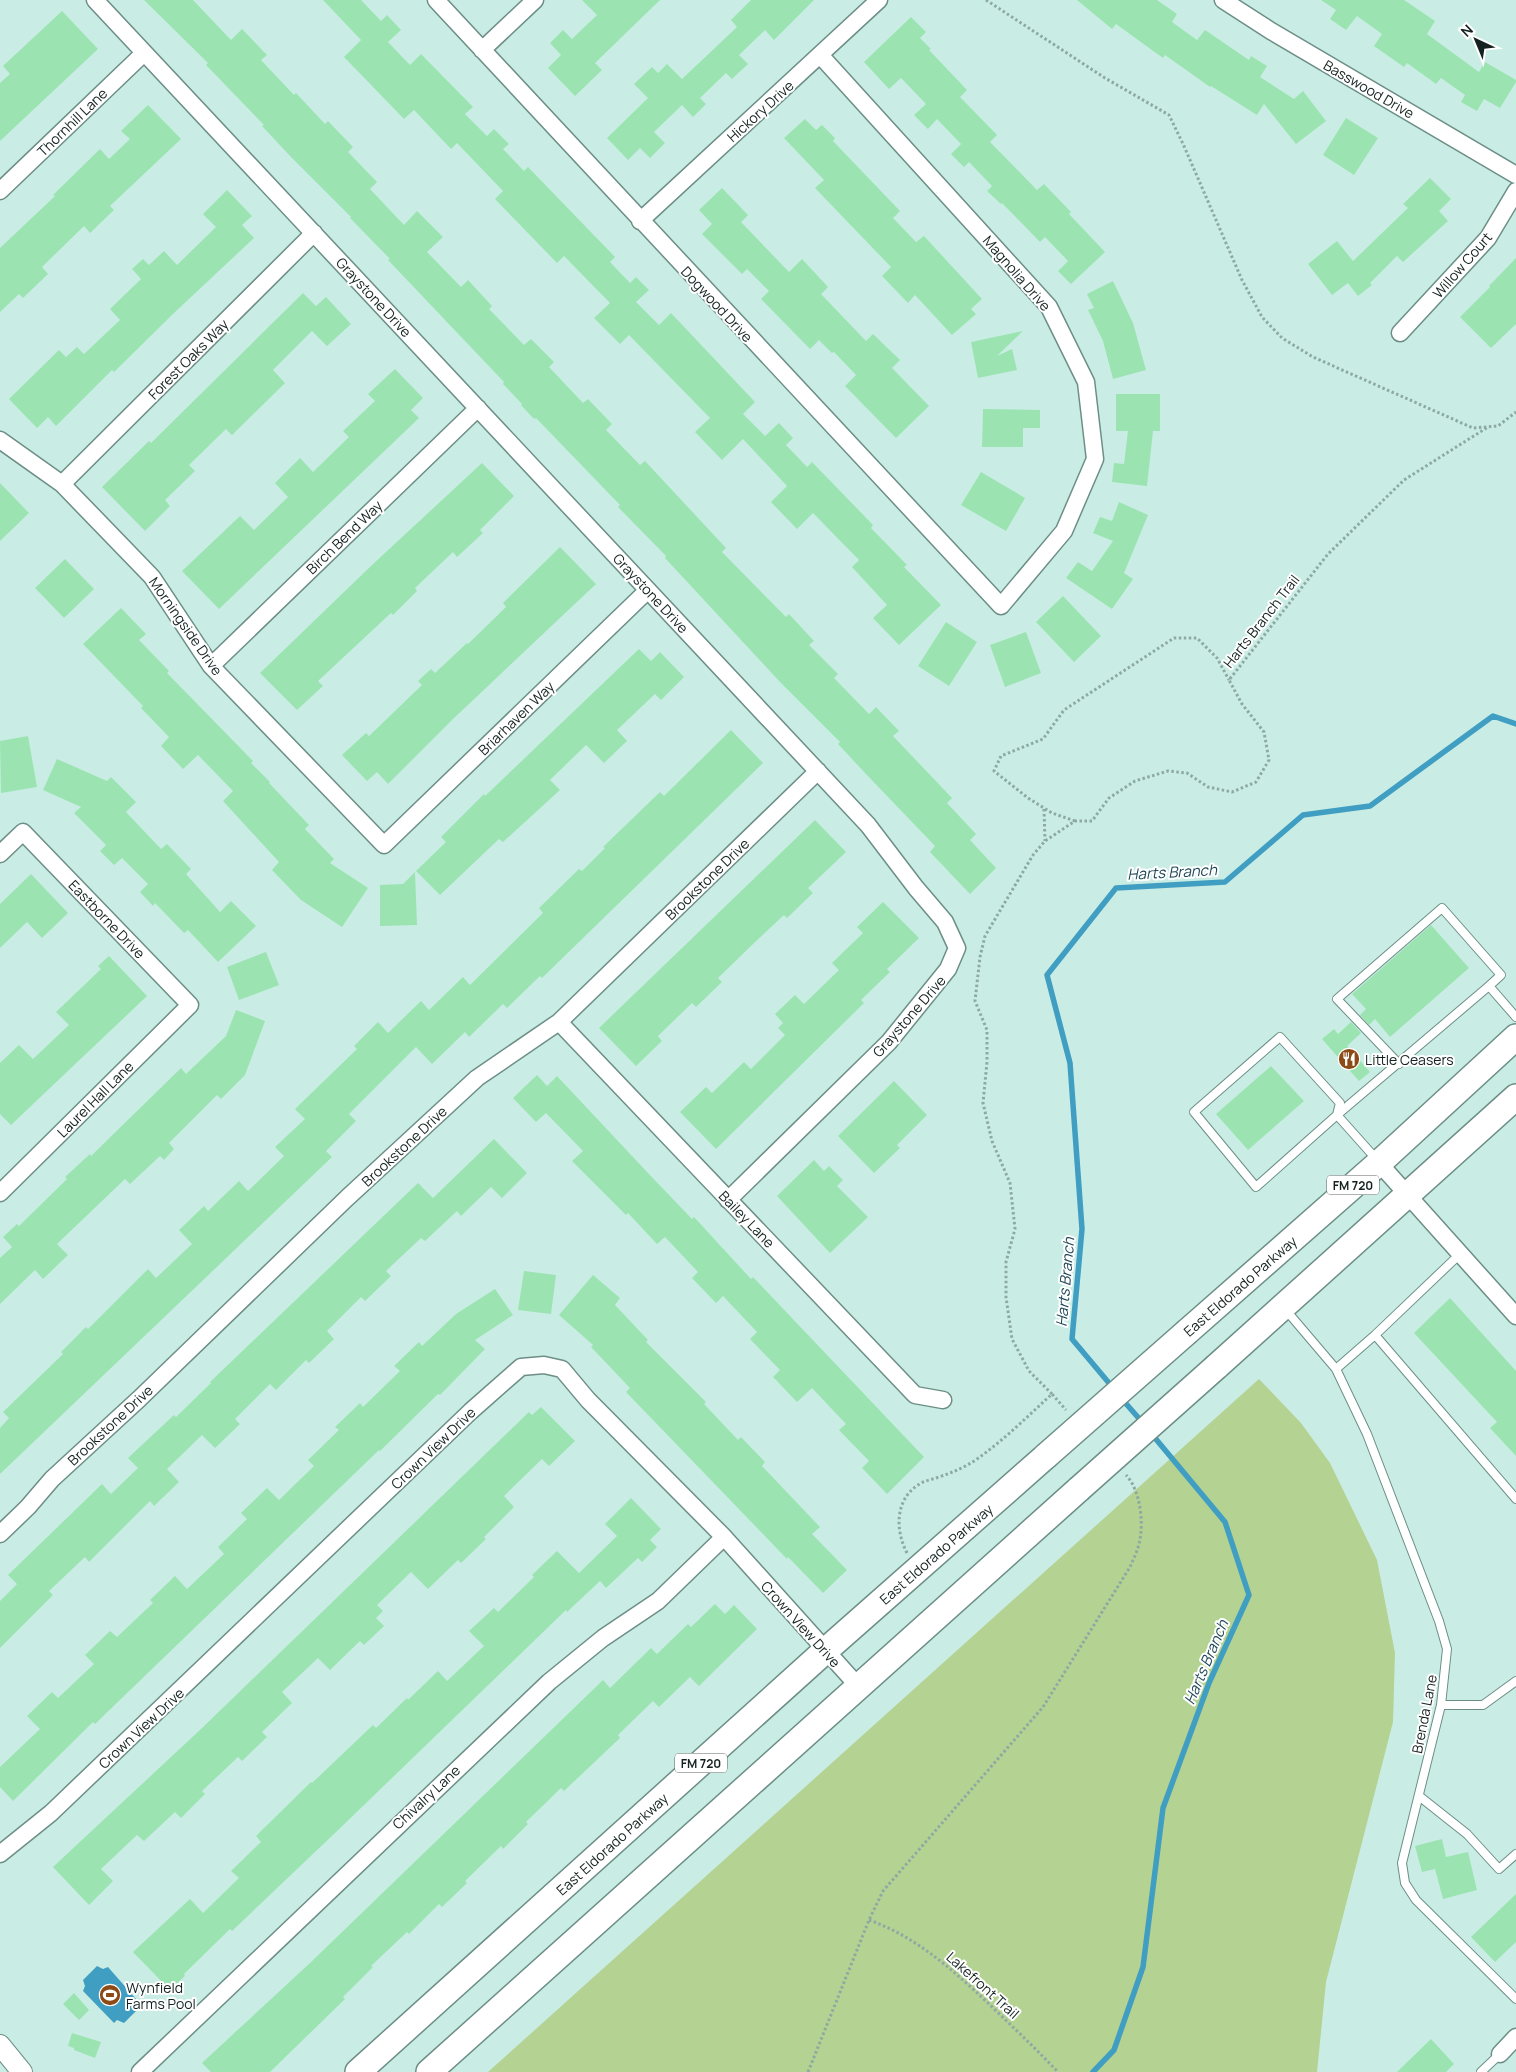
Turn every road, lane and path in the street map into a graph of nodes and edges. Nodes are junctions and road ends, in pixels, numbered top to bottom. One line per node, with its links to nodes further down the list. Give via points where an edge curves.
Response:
1 (95, 0): 8 (street, Graystone Drive)
2 (436, 0): 7 (street, Dogwood Drive)
3 (535, 0): 7 (street)
4 (879, 0): 9 (street, Hickory Drive)
5 (986, 0): 18 (path, via 1105,78 1169,115 1242,280 1262,317 1282,338 1313,357 1473,428)
6 (1224, 0): 10 (street, Basswood Drive)
7 (482, 50): 13 (street, Dogwood Drive)
8 (144, 53): 11 (street, Thornhill Lane); 14 (street, Graystone Drive)
9 (820, 55): 13 (street, Hickory Drive); 22 (street, Magnolia Drive, via 1049,307 1086,382 1095,459 1064,531)
10 (1516, 175)
11 (0, 191)
12 (1516, 191): 15 (street, Willow Court, via 1488,238)
13 (640, 221): 22 (street, Dogwood Drive)
14 (314, 233): 16 (street, Graystone Drive); 20 (street, Forest Oaks Way)
15 (1400, 333)
16 (478, 408): 21 (street, Graystone Drive); 23 (street, Birch Bend Way)
17 (1516, 412): 18 (path, Harts Branch Trail, via 1498,426)
18 (1488, 427): 24 (path, Harts Branch Trail, via 1404,480 1335,547)
19 (0, 440): 20 (street, Morningside Drive)
20 (62, 484): 23 (street, Morningside Drive, via 152,577)
21 (648, 590): 25 (street, Graystone Drive); 29 (street, Briarhaven Way)
22 (1001, 606)
23 (211, 666): 29 (street, Morningside Drive)
24 (1229, 680): 26 (path, via 1217,658 1197,638 1174,638 1064,710 1043,738 1001,756 994,771); 27 (path, Harts Branch Trail, via 1242,704 1264,732 1269,760 1256,782 1232,792 1208,787 1187,773 1168,771 1135,781 1109,798 1092,820)
25 (818, 771): 34 (street, Brookstone Drive); 42 (street, Graystone Drive, via 868,825 945,922 957,948 948,970 889,1042)
26 (1044, 808): 27 (path); 28 (path)
27 (1075, 821): 28 (path, Harts Branch Trail)
28 (1045, 841): 48 (path, Harts Branch Trail, via 985,936 975,1001 987,1030 983,1103 992,1141 1010,1182 1015,1229 1006,1262 1006,1298 1012,1339 1028,1371)
29 (384, 845)
30 (0, 854): 32 (street, Eastborne Drive, via 23,832)
31 (1489, 986): 33 (lane); 36 (lane); 36 (lane, via 1501,975 1442,908 1337,999)
32 (190, 1005): 40 (street, Laurel Hall Lane)
33 (1516, 1017)
34 (559, 1022): 42 (street, Bailey Lane); 53 (street, Brookstone Drive, via 476,1078 52,1479)
35 (1516, 1037): 39 (main road, East Eldorado Parkway / FM 720)
36 (1399, 1064): 38 (lane)
37 (1516, 1097): 41 (main road, FM 720)
38 (1338, 1115): 38 (lane, via 1340,1103 1280,1037 1194,1112 1256,1187); 39 (lane)
39 (1379, 1163): 41 (street); 56 (main road, East Eldorado Parkway / FM 720, bridge)
40 (0, 1193)
41 (1407, 1194): 43 (street); 44 (main road, FM 720)
42 (728, 1200): 49 (street, Bailey Lane, via 915,1395)
43 (1460, 1254): 45 (street); 46 (lane)
44 (1284, 1307): 47 (lane, Brenda Lane); 58 (main road, FM 720, bridge)
45 (1516, 1316)
46 (1375, 1335): 47 (lane); 52 (lane)
47 (1336, 1369): 59 (lane, Brenda Lane, via 1367,1434 1439,1620 1447,1649)
48 (1052, 1394): 50 (path, Harts Branch Trail); 55 (path, via 993,1448 970,1464 910,1491 898,1516 901,1541)
49 (943, 1400)
50 (1072, 1416)
51 (1124, 1473): 63 (path, via 1137,1496 1141,1521 1139,1544 1130,1567 1043,1707 882,1891)
52 (1516, 1499)
53 (0, 1534)
54 (724, 1537): 56 (street, Crown View Drive); 61 (street, Crown View Drive, via 595,1407 562,1369 521,1367 471,1411 51,1813); 69 (street, Chivalry Lane, via 658,1601 603,1638 548,1682)
55 (907, 1553)
56 (825, 1651): 58 (street, Crown View Drive); 70 (main road, East Eldorado Parkway / FM 720)
57 (1516, 1681): 59 (lane, via 1483,1704)
58 (858, 1686): 71 (main road, FM 720)
59 (1441, 1705): 60 (lane, Brenda Lane)
60 (1419, 1796): 62 (lane, via 1467,1834 1498,1869); 64 (lane, Brenda Lane, via 1402,1863 1405,1884 1416,1900)
61 (0, 1854)
62 (1516, 1854)
63 (869, 1920): 72 (path); 73 (path, Lakefront Trail, via 891,1928 947,1965)
64 (1516, 1999)
65 (1516, 2037): 67 (street)
66 (0, 2045): 68 (street)
67 (1500, 2054): 74 (lane)
68 (22, 2072)
69 (140, 2072)
70 (358, 2072)
71 (429, 2072)
72 (808, 2072)
73 (1058, 2072)
74 (1481, 2072)

